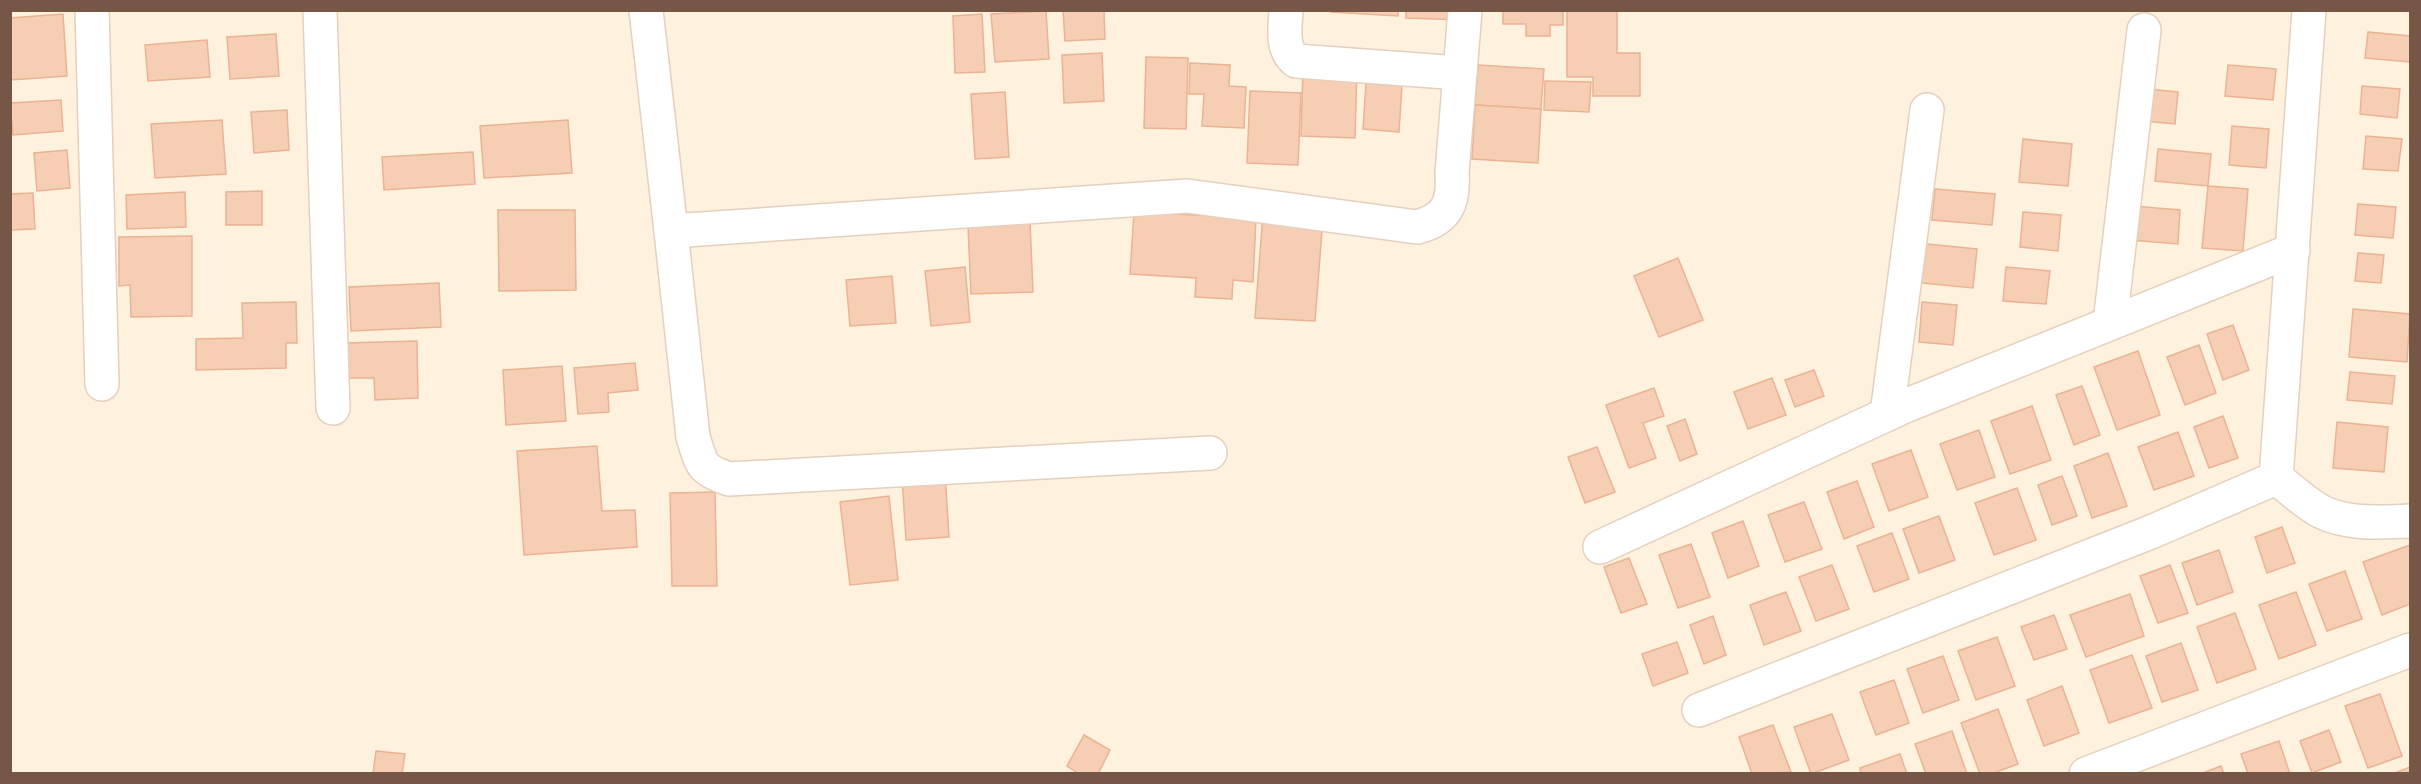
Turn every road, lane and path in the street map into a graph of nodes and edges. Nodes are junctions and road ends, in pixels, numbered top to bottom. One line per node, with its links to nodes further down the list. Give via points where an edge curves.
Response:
1 (92, 10): 13 (street)
2 (320, 10): 14 (street)
3 (646, 10): 10 (street)
4 (1286, 10): 8 (street, via 1285,44 1296,61)
5 (1465, 10): 8 (street)
6 (2309, 10): 11 (street)
7 (2144, 30): 12 (street)
8 (1460, 73): 10 (street, via 1450,200 1440,218 1417,227 1187,196)
9 (1927, 110): 15 (street)
10 (671, 231): 16 (street, via 693,437 708,472 729,479)
11 (2293, 250): 12 (street); 17 (street)
12 (2110, 323): 15 (street)
13 (102, 384)
14 (333, 408)
15 (1887, 414): 19 (street)
16 (1210, 453)
17 (2276, 478): 18 (street, via 2320,511 2337,518); 21 (street, via 2151,532)
18 (2410, 521)
19 (1600, 547)
20 (2410, 650): 22 (street)
21 (1699, 710)
22 (2086, 774)

